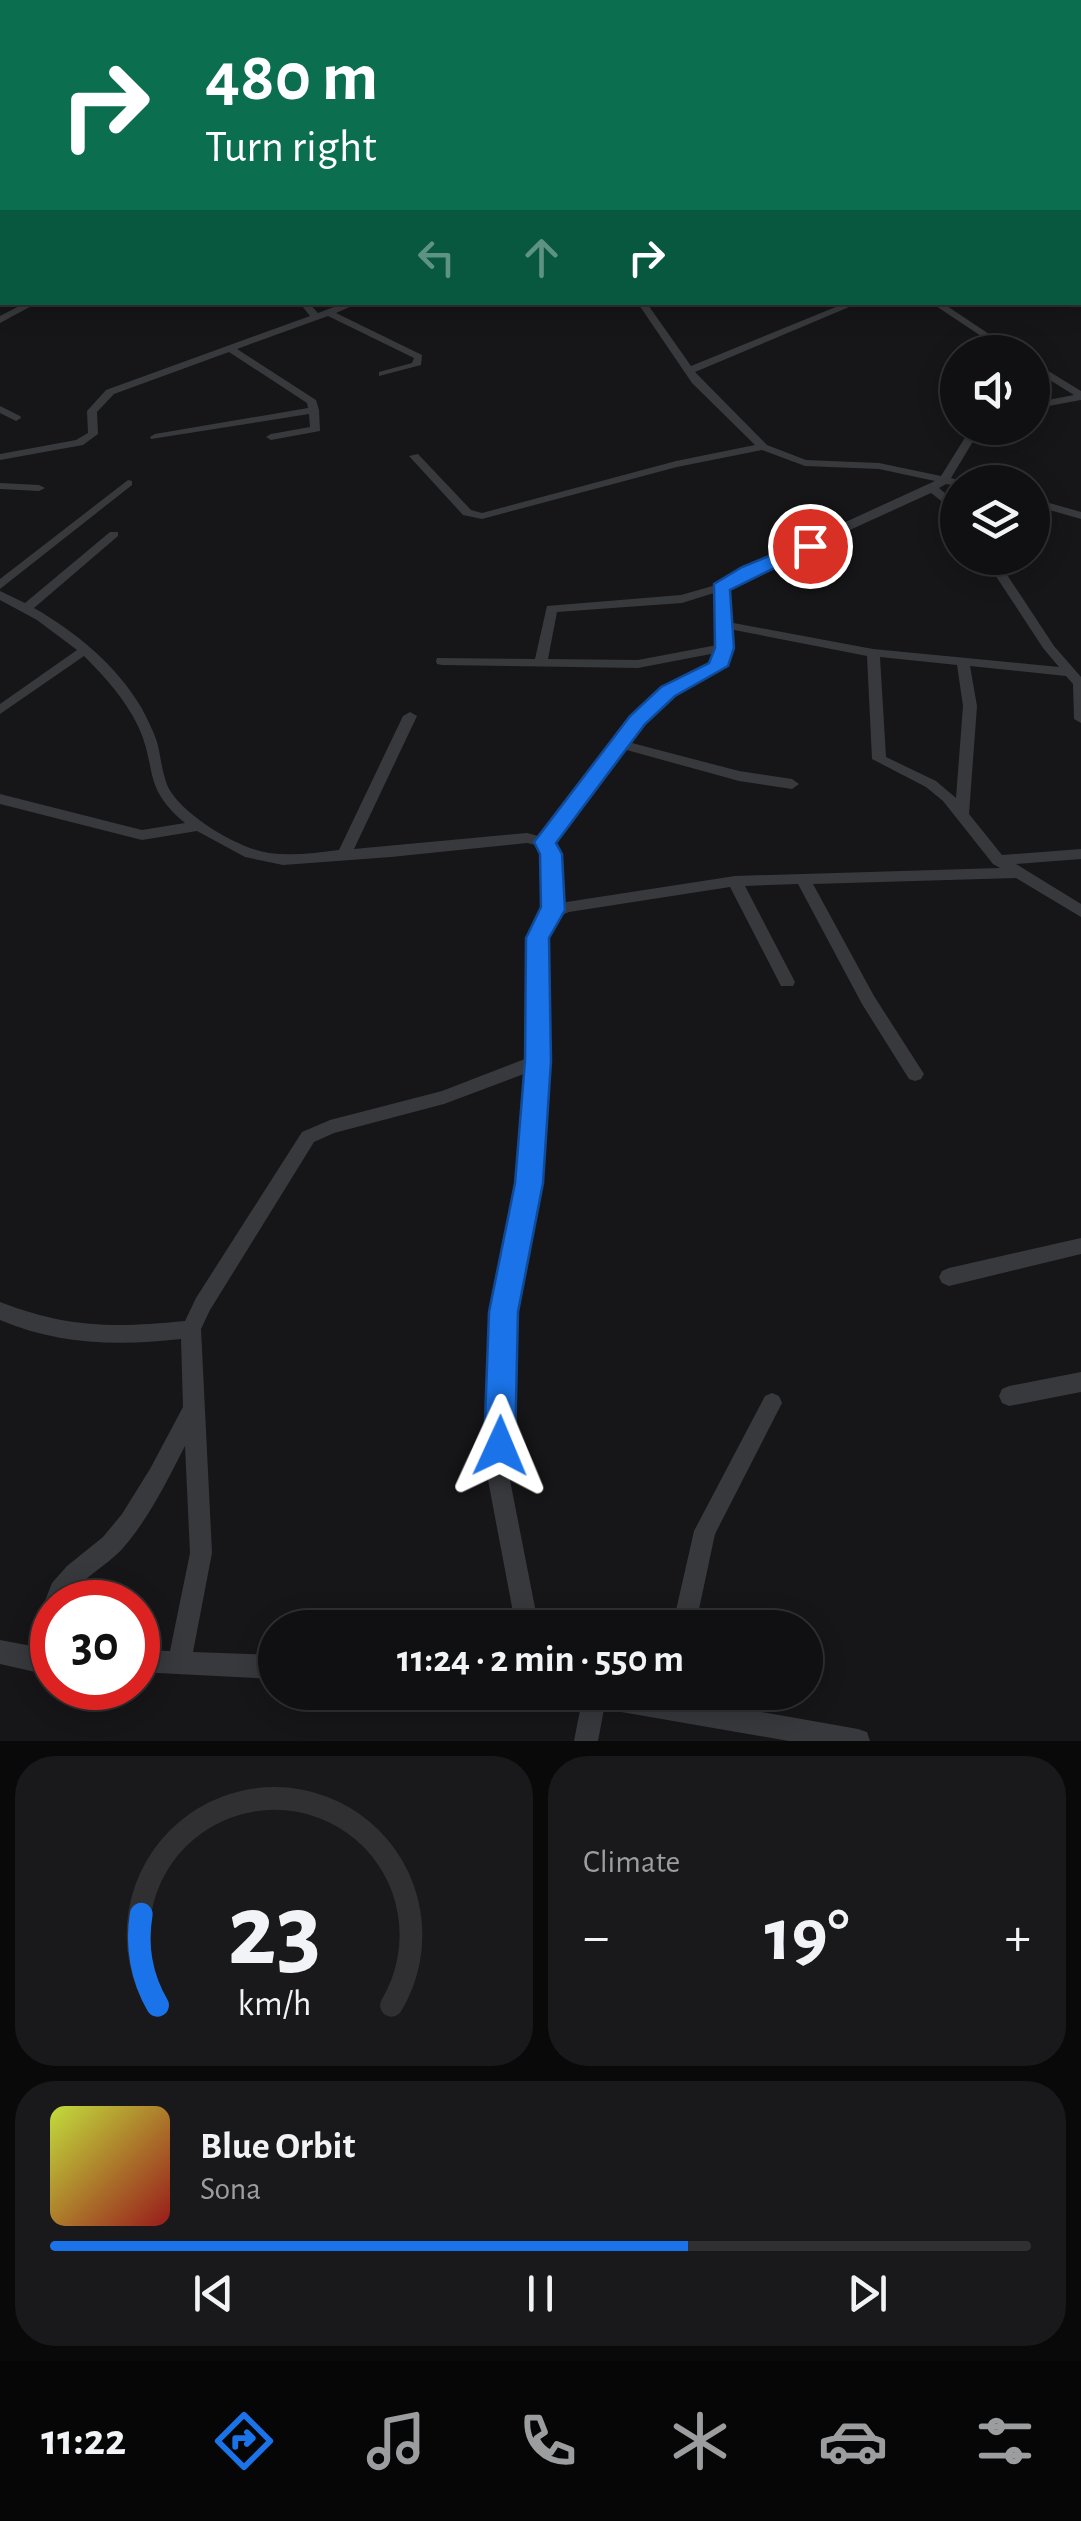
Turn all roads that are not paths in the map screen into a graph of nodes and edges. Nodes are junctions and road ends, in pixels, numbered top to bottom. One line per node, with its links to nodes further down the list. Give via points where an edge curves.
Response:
1 (337, 0): 2 (street)
2 (379, 0)
3 (30, 305): 11 (street)
4 (306, 305): 10 (street)
5 (349, 305): 9 (street)
6 (642, 305): 14 (street)
7 (850, 305): 14 (street)
8 (939, 305): 12 (street)
9 (329, 313): 10 (street); 15 (street, via 419,357 416,366)
10 (317, 318): 13 (street)
11 (0, 320)
12 (985, 335)
13 (232, 350): 20 (street, via 309,400); 26 (street, via 110,392 92,411 92,434 79,443)
14 (688, 371): 24 (street)
15 (382, 374)
16 (1050, 376): 17 (street)
17 (1081, 396): 18 (street)
18 (1050, 402)
19 (0, 410): 21 (street)
20 (314, 410): 22 (street, via 316,428); 23 (street)
21 (16, 418)
22 (270, 436)
23 (155, 437)
24 (763, 448): 25 (street, via 482,516 468,513); 28 (street, via 805,463 879,466)
25 (414, 456)
26 (0, 457)
27 (128, 483): 36 (street)
28 (940, 483)
29 (0, 486): 31 (street)
30 (940, 486): 37 (street)
31 (39, 488)
32 (1050, 507): 33 (street)
33 (1081, 516)
34 (114, 534): 39 (street)
35 (999, 575): 47 (street)
36 (0, 586)
37 (720, 588): 40 (street); 45 (street, via 663,602 550,609)
38 (0, 595): 39 (street)
39 (28, 608): 42 (street)
40 (722, 624): 41 (street); 43 (street)
41 (724, 648): 45 (street, via 658,662); 52 (street, via 718,666 668,692)
42 (82, 652): 49 (street); 56 (street, via 126,695 144,724 162,790)
43 (873, 653): 46 (street); 55 (street, via 879,759 932,784)
44 (442, 661): 45 (street)
45 (541, 662)
46 (962, 662): 47 (street); 55 (street, via 970,706)
47 (1067, 672): 48 (street)
48 (1080, 684): 51 (street)
49 (0, 710)
50 (410, 716): 59 (street)
51 (1081, 719)
52 (618, 743): 53 (street); 57 (street)
53 (792, 784)
54 (0, 799): 56 (street, via 142,835)
55 (962, 813): 60 (street)
56 (198, 826): 59 (street, via 258,857)
57 (545, 842): 59 (street, via 527,838); 64 (street)
58 (1081, 854): 60 (street)
59 (344, 856)
60 (998, 860): 61 (street)
61 (1016, 873): 63 (street); 65 (street)
62 (736, 880): 63 (street); 64 (street); 66 (street)
63 (804, 881): 68 (street)
64 (553, 910): 67 (street, via 538,938)
65 (1081, 911)
66 (787, 982)
67 (538, 1061): 72 (street, via 308,1137); 78 (street, via 529,1183 504,1312 500,1411 499,1480)
68 (916, 1074)
69 (1081, 1246): 70 (street)
70 (948, 1277)
71 (0, 1311): 72 (street, via 79,1334)
72 (191, 1329): 76 (street)
73 (1081, 1382): 74 (street)
74 (1009, 1396)
75 (772, 1403): 79 (street, via 705,1531)
76 (191, 1411): 77 (street, via 118,1538); 83 (street, via 201,1553)
77 (68, 1580)
78 (524, 1610)
79 (687, 1610)
80 (0, 1652): 81 (street)
81 (30, 1659)
82 (160, 1662): 83 (street)
83 (179, 1662): 84 (street)
84 (258, 1666)
85 (586, 1710): 87 (street)
86 (709, 1710): 88 (street)
87 (586, 1741)
88 (858, 1741)

